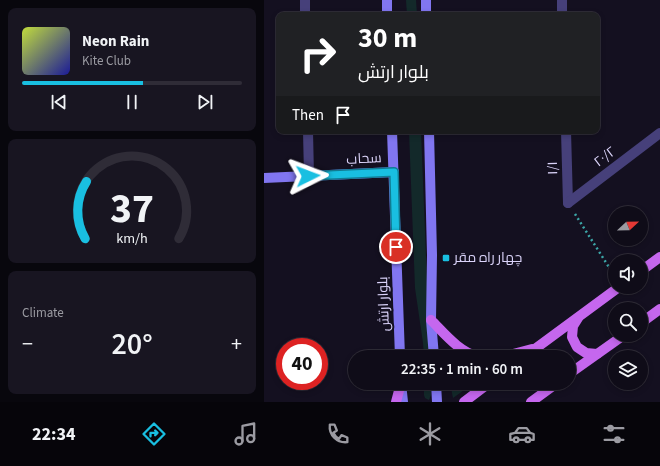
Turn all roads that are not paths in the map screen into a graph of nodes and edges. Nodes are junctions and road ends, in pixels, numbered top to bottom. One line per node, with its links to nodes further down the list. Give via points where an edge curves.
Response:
1 (305, 0): 5 (street)
2 (387, 0): 6 (main road)
3 (426, 0): 7 (main road)
4 (562, 0): 8 (street)
5 (305, 12)
6 (387, 12)
7 (426, 12)
8 (562, 12)
9 (660, 133): 17 (street, ۲۰/۲)
10 (308, 134): 15 (street)
11 (392, 134): 14 (main road, بلوار ارتش)
12 (429, 134): 24 (main road)
13 (566, 134): 17 (street, ۱/۱)
14 (394, 172): 15 (main road, سحاب); 27 (main road, بلوار ارتش)
15 (308, 176): 16 (main road, سحاب)
16 (264, 178)
17 (568, 203)
18 (660, 257): 19 (main road)
19 (648, 266)
20 (610, 294): 22 (main road)
21 (660, 308): 23 (main road)
22 (579, 317): 26 (main road); 32 (main road, via 572,337 577,347 586,353)
23 (648, 317)
24 (431, 320): 28 (main road); 29 (main road)
25 (614, 342): 32 (main road)
26 (536, 348): 30 (main road); 31 (main road)
27 (400, 350)
28 (433, 350)
29 (463, 350)
30 (528, 350)
31 (533, 350)
32 (597, 354): 33 (main road)
33 (576, 369)
34 (399, 390): 39 (main road)
35 (402, 390): 40 (main road)
36 (436, 390): 41 (main road)
37 (480, 390): 42 (main road)
38 (547, 390): 43 (main road)
39 (396, 402)
40 (403, 402)
41 (437, 402)
42 (464, 402)
43 (531, 402)

